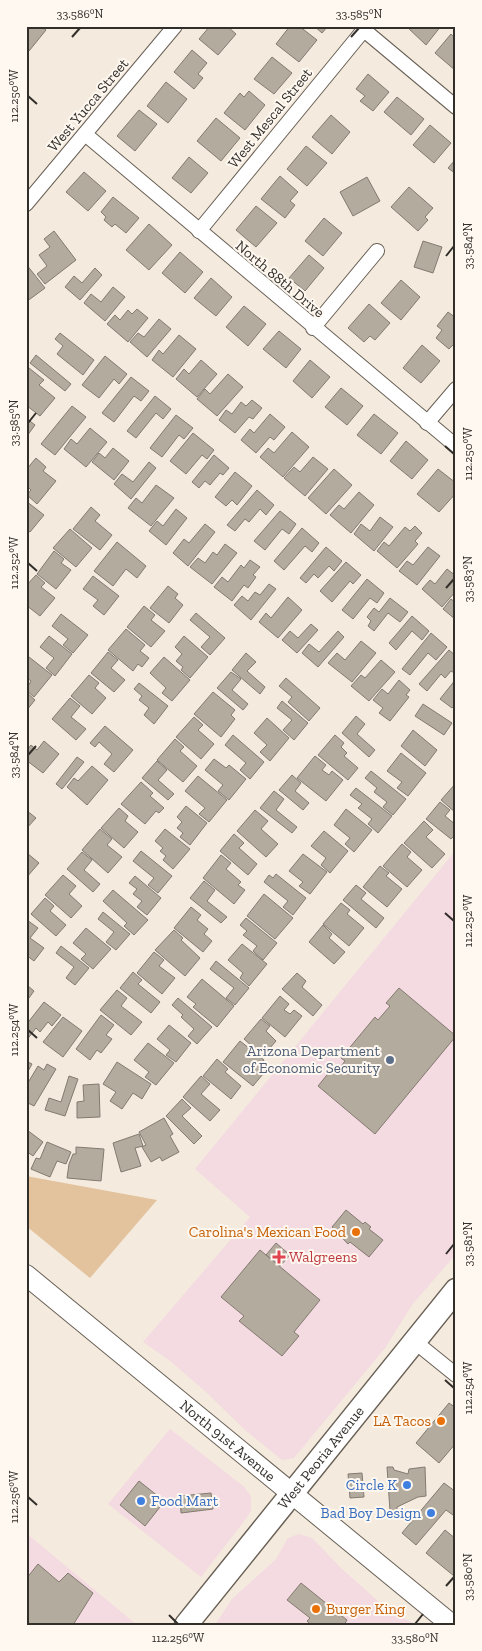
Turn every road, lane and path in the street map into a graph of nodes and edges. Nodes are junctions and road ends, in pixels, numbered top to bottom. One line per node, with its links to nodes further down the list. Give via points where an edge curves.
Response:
1 (175, 26): 4 (street, West Yucca Street)
2 (365, 28): 3 (street); 6 (street, West Mescal Street)
3 (456, 107)
4 (85, 134): 5 (street, West Yucca Street); 6 (street, North 88th Drive)
5 (26, 204)
6 (199, 231): 8 (street, North 88th Drive)
7 (377, 251): 8 (street)
8 (313, 328): 10 (street, North 88th Drive)
9 (456, 389): 10 (street)
10 (428, 423): 11 (street, North 88th Drive)
11 (456, 446)
12 (26, 1275): 16 (main road, North 91st Avenue)
13 (456, 1290): 14 (main road, West Peoria Avenue)
14 (414, 1341): 15 (street); 16 (main road, West Peoria Avenue)
15 (456, 1376)
16 (292, 1492): 17 (main road, West Peoria Avenue); 18 (main road, North 91st Avenue)
17 (186, 1625)
18 (452, 1625)

